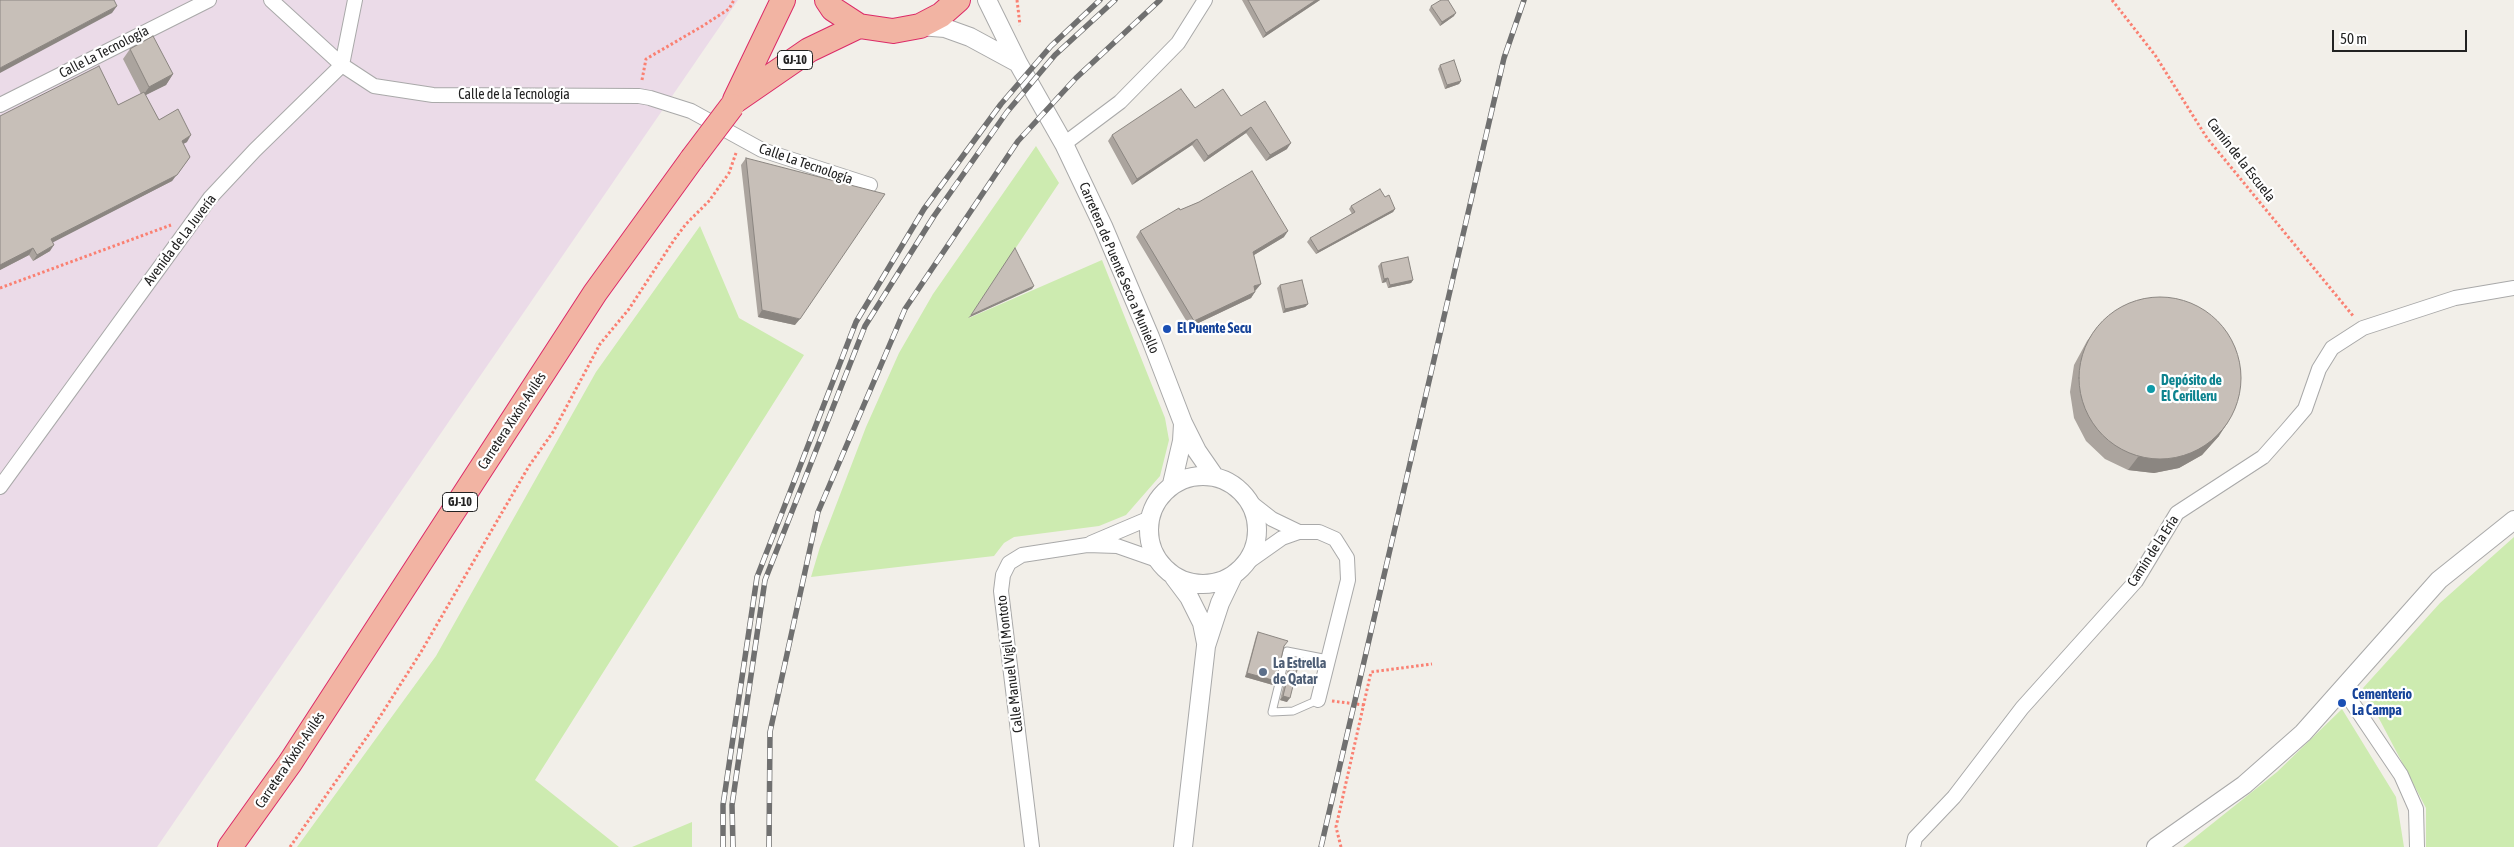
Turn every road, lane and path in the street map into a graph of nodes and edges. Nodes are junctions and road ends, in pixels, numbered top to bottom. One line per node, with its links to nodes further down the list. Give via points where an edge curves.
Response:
1 (209, 0): 19 (street, Calle La Tecnología)
2 (270, 0): 16 (street)
3 (355, 0): 16 (street)
4 (734, 0): 17 (path, via 729,9 701,28 646,59)
5 (783, 0): 18 (highway, Carretera Xixón-Avilés / GJ-10)
6 (827, 0): 12 (highway, via 833,9)
7 (958, 0): 13 (highway, via 941,15)
8 (988, 0): 14 (street)
9 (999, 0): 14 (street)
10 (1205, 0): 22 (street, via 1178,43 1120,102)
11 (2112, 0): 27 (path, Camín de la Escuela, via 2155,55 2207,138)
12 (859, 26): 13 (highway, via 893,31); 18 (highway, Carretera Xixón-Avilés / GJ-10, via 809,50)
13 (920, 26): 15 (street, via 945,28 970,37)
14 (1008, 43): 15 (street, Carretera de Puente Seco a Muniello)
15 (1018, 63): 22 (street, Carretera de Puente Seco a Muniello)
16 (342, 65): 17 (street, Calle de la Tecnología, via 374,86 433,95); 24 (street, Avenida de La Juvería, via 223,184)
17 (639, 96): 20 (street, Calle de la Tecnología)
18 (733, 103): 47 (highway, Carretera Xixón-Avilés / GJ-10, bridge, via 595,294 290,763)
19 (0, 105)
20 (691, 111): 21 (street, Calle La Tecnología)
21 (740, 138): 23 (street, Calle La Tecnología, via 762,150); 48 (path, via 729,173 709,201 686,224 629,309 600,344 553,432 529,466 421,652 369,734)
22 (1064, 144): 28 (street, Carretera de Puente Seco a Muniello, via 1103,226)
23 (870, 185)
24 (184, 234): 25 (path, via 169,224); 31 (street, Avenida de La Juvería)
25 (0, 288)
26 (2514, 288): 27 (street, Camín de la Ería, via 2455,298)
27 (2362, 328): 52 (street, Camín de la Ería, via 2332,348 2319,369 2305,409 2263,457 2177,513 2136,581 2022,708 1954,797 1915,838)
28 (1183, 424): 29 (street); 30 (street, Carretera de Puente Seco a Muniello)
29 (1215, 476): 30 (street, via 1194,476); 32 (street, via 1235,485)
30 (1172, 484): 33 (street, via 1158,499)
31 (0, 487)
32 (1249, 501): 35 (street, via 1272,519); 38 (street, via 1257,521 1257,542)
33 (1150, 518): 36 (street, Calle Manuel Vigil Montoto); 37 (street, via 1149,540)
34 (2514, 520): 44 (street, via 2438,580)
35 (1299, 532): 38 (street, via 1282,538); 42 (street, via 1319,532 1335,540 1347,558 1348,580)
36 (1087, 545): 37 (street, Calle Manuel Vigil Montoto, via 1117,546); 49 (street, Calle Manuel Vigil Montoto, via 1022,555 1009,563 1003,575 1001,591)
37 (1157, 560): 39 (street)
38 (1248, 562): 40 (street)
39 (1172, 575): 40 (street, via 1192,584 1212,584); 41 (street, via 1189,597 1202,623)
40 (1233, 576): 41 (street, via 1220,602)
41 (1206, 646): 50 (street)
42 (1328, 659): 45 (street); 45 (lane, via 1286,651 1272,712 1293,711)
43 (1432, 664): 46 (path, via 1371,672)
44 (2343, 690): 53 (street, via 2303,733 2244,785); 54 (street, via 2401,775 2416,809)
45 (1318, 700): 46 (path)
46 (1364, 705): 51 (path, via 1336,827)
47 (230, 847)
48 (290, 847)
49 (1032, 847)
50 (1182, 847)
51 (1341, 847)
52 (1913, 847)
53 (2156, 847)
54 (2418, 847)

